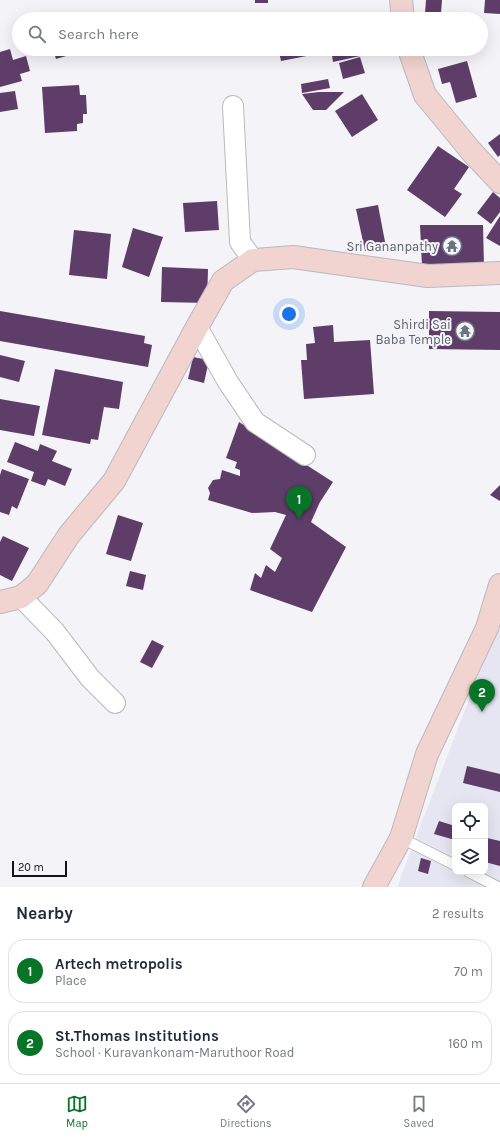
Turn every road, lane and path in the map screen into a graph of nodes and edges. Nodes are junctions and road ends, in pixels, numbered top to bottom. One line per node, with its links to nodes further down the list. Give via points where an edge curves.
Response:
1 (401, 0): 2 (main road)
2 (402, 12)
3 (411, 56): 5 (main road, via 425,95 471,152)
4 (233, 106): 6 (street, via 240,242)
5 (500, 182)
6 (253, 260): 7 (main road, via 293,257 428,276); 8 (main road, via 223,281)
7 (500, 273)
8 (197, 327): 9 (street, via 228,382 255,422); 11 (main road, via 114,481 69,535 37,584)
9 (305, 455)
10 (500, 585): 14 (main road, via 487,628 427,754)
11 (21, 597): 12 (main road); 13 (street, via 54,632 90,678)
12 (0, 602)
13 (115, 703)
14 (401, 838): 15 (lane); 17 (main road)
15 (452, 864)
16 (475, 875): 18 (lane)
17 (374, 887)
18 (498, 887)

